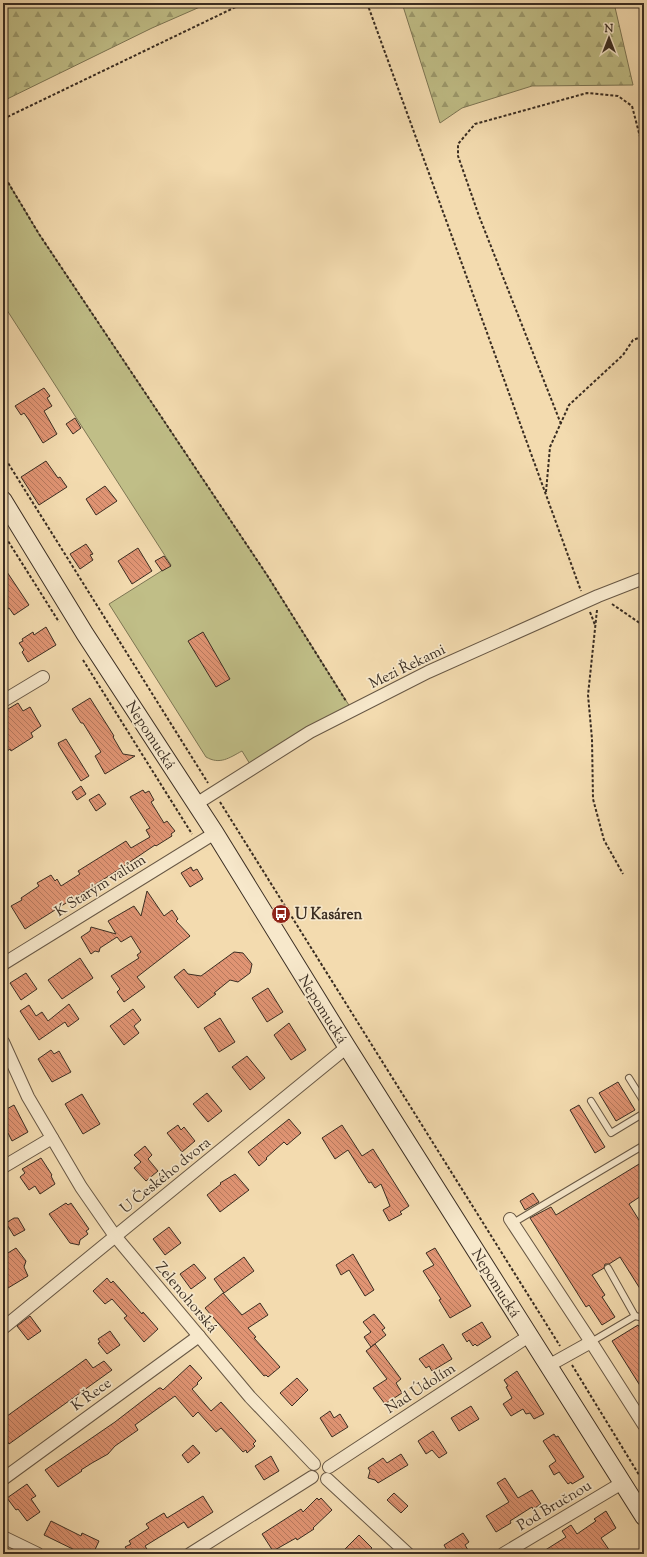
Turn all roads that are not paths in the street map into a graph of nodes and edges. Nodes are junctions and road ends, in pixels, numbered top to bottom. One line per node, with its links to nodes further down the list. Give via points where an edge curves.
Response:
1 (3, 500): 5 (street, Nepomucká, via 85,634)
2 (644, 578): 5 (street, Mezi Řekami, via 428,672 352,710 310,732)
3 (43, 677): 4 (street)
4 (3, 701)
5 (196, 804): 6 (street, Nepomucká)
6 (215, 833): 7 (street, K Starým valům); 9 (street, Nepomucká)
7 (3, 964)
8 (3, 1042): 14 (street, Zelenohorská, via 28,1097)
9 (347, 1047): 18 (street, U Českého dvora); 24 (street, Nepomucká)
10 (629, 1078): 12 (lane)
11 (591, 1101): 13 (lane, via 611,1133)
12 (644, 1102)
13 (644, 1113)
14 (52, 1138): 16 (street); 18 (street, Zelenohorská, via 81,1187)
15 (644, 1145): 17 (lane)
16 (3, 1167)
17 (511, 1221): 25 (street)
18 (115, 1236): 22 (street, U Českého dvora); 23 (street, Zelenohorská)
19 (608, 1268): 20 (lane)
20 (634, 1316): 21 (lane); 25 (lane)
21 (644, 1318)
22 (3, 1328)
23 (199, 1336): 28 (street, Zelenohorská, via 250,1397); 31 (street, K Řece)
24 (529, 1336): 26 (street, Nepomucká); 29 (street, Nad Údolím)
25 (591, 1342): 26 (street); 27 (street)
26 (548, 1366): 33 (street, Nepomucká)
27 (644, 1425)
28 (314, 1464): 29 (street, via 322,1462); 30 (street, via 311,1469)
29 (329, 1466): 32 (street, via 330,1473)
30 (312, 1477): 32 (street, via 319,1482); 37 (street)
31 (3, 1479)
32 (327, 1479): 38 (street)
33 (622, 1483): 34 (street, Nepomucká); 39 (street, Pod Bručnou)
34 (644, 1517)
35 (3, 1537): 36 (street)
36 (38, 1554)
37 (190, 1554)
38 (408, 1554)
39 (503, 1554)

